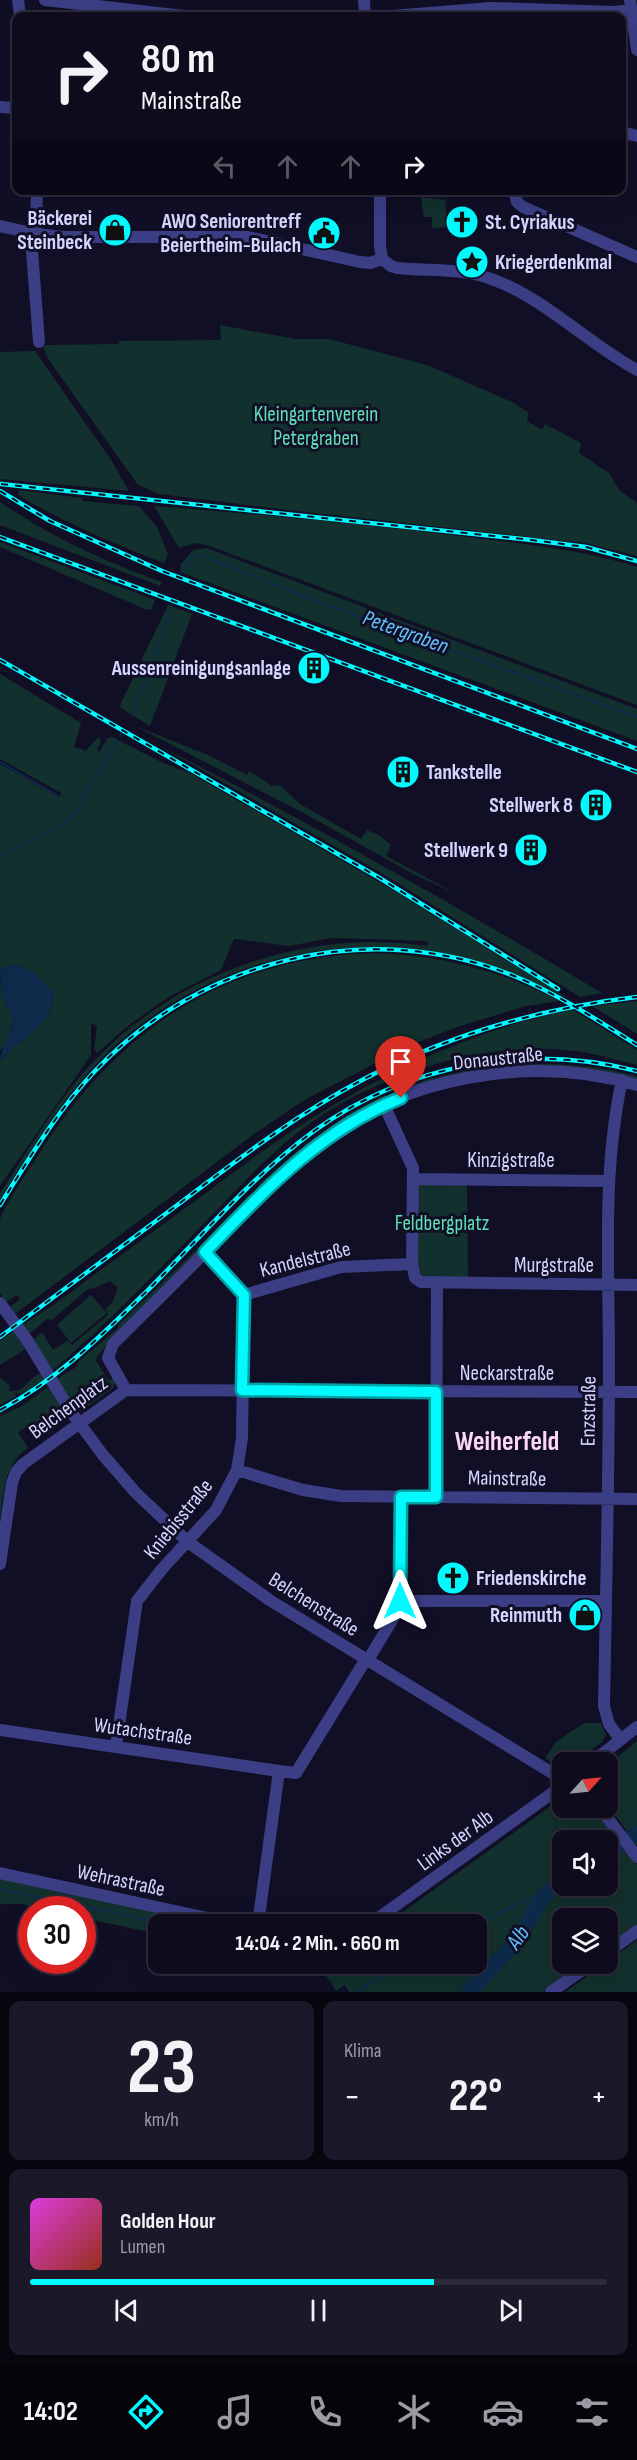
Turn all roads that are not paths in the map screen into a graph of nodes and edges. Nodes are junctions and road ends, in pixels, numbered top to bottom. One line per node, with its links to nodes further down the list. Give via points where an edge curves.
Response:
1 (45, 0): 3 (street)
2 (631, 5): 4 (street, via 614,12); 5 (street)
3 (149, 12)
4 (492, 12)
5 (637, 50)
6 (37, 195): 10 (street)
7 (380, 195): 12 (street)
8 (515, 196): 11 (street, via 551,221)
9 (0, 226): 10 (street)
10 (36, 234): 12 (street, via 248,237 360,262); 13 (street, via 32,251)
11 (637, 257)
12 (382, 259): 14 (street, via 397,268 472,274 509,286)
13 (39, 342)
14 (637, 370)
15 (622, 1080): 16 (street, Donaustraße); 17 (street, Donaustraße, via 556,1072 481,1076 434,1086); 19 (street, Enzstraße)
16 (637, 1085)
17 (384, 1105): 18 (street, via 413,1167); 20 (street, Donaustraße, via 315,1146)
18 (414, 1179): 19 (street, Kinzigstraße); 21 (street)
19 (608, 1181): 23 (street, Enzstraße)
20 (205, 1252): 25 (street); 27 (street, Donaustraße, via 110,1348 110,1364)
21 (412, 1264): 22 (street, via 415,1278); 25 (street, Kandelstraße, via 341,1267)
22 (437, 1283): 23 (street, Murgstraße); 29 (street)
23 (609, 1285): 24 (street, Murgstraße); 30 (street, Enzstraße)
24 (637, 1285)
25 (244, 1295): 28 (street, Kniebisstraße)
26 (0, 1303): 32 (street, Belchenstraße)
27 (126, 1390): 28 (street, Neckarstraße); 32 (street, Belchenplatz)
28 (242, 1390): 29 (street, Neckarstraße); 33 (street, Kniebisstraße)
29 (436, 1392): 30 (street, Neckarstraße); 35 (street)
30 (609, 1392): 31 (street, Neckarstraße); 36 (street, Enzstraße)
31 (637, 1392)
32 (78, 1423): 38 (street, Belchenstraße, via 136,1493); 39 (street, Belchenplatz, via 16,1472)
33 (237, 1470): 34 (street, Mainstraße, via 325,1495); 38 (street, Kniebisstraße, via 216,1510)
34 (401, 1497): 35 (street, Mainstraße); 40 (street)
35 (436, 1497): 36 (street, Mainstraße)
36 (606, 1499): 37 (street, Mainstraße); 41 (street, Enzstraße)
37 (637, 1499)
38 (188, 1542): 42 (street, Belchenstraße, via 261,1594); 46 (street, Kniebisstraße, via 137,1601)
39 (0, 1564)
40 (400, 1601): 41 (street); 42 (street, via 398,1614)
41 (605, 1601): 45 (street, Enzstraße, via 604,1711)
42 (367, 1660): 48 (street, via 296,1773); 49 (street, Belchenstraße)
43 (637, 1727): 45 (street)
44 (0, 1730): 46 (street, Wutachstraße)
45 (620, 1739): 47 (street)
46 (116, 1746): 48 (street, Wutachstraße)
47 (604, 1752)
48 (279, 1771): 55 (street)
49 (552, 1773)
50 (552, 1793): 56 (street, Links der Alb)
51 (608, 1818): 52 (street)
52 (635, 1855)
53 (0, 1874): 54 (street, Wehrastraße)
54 (188, 1914)
55 (259, 1914)
56 (384, 1914)
57 (637, 1931): 58 (street)
58 (618, 1945)
59 (577, 1974): 60 (street)
60 (551, 1992)

